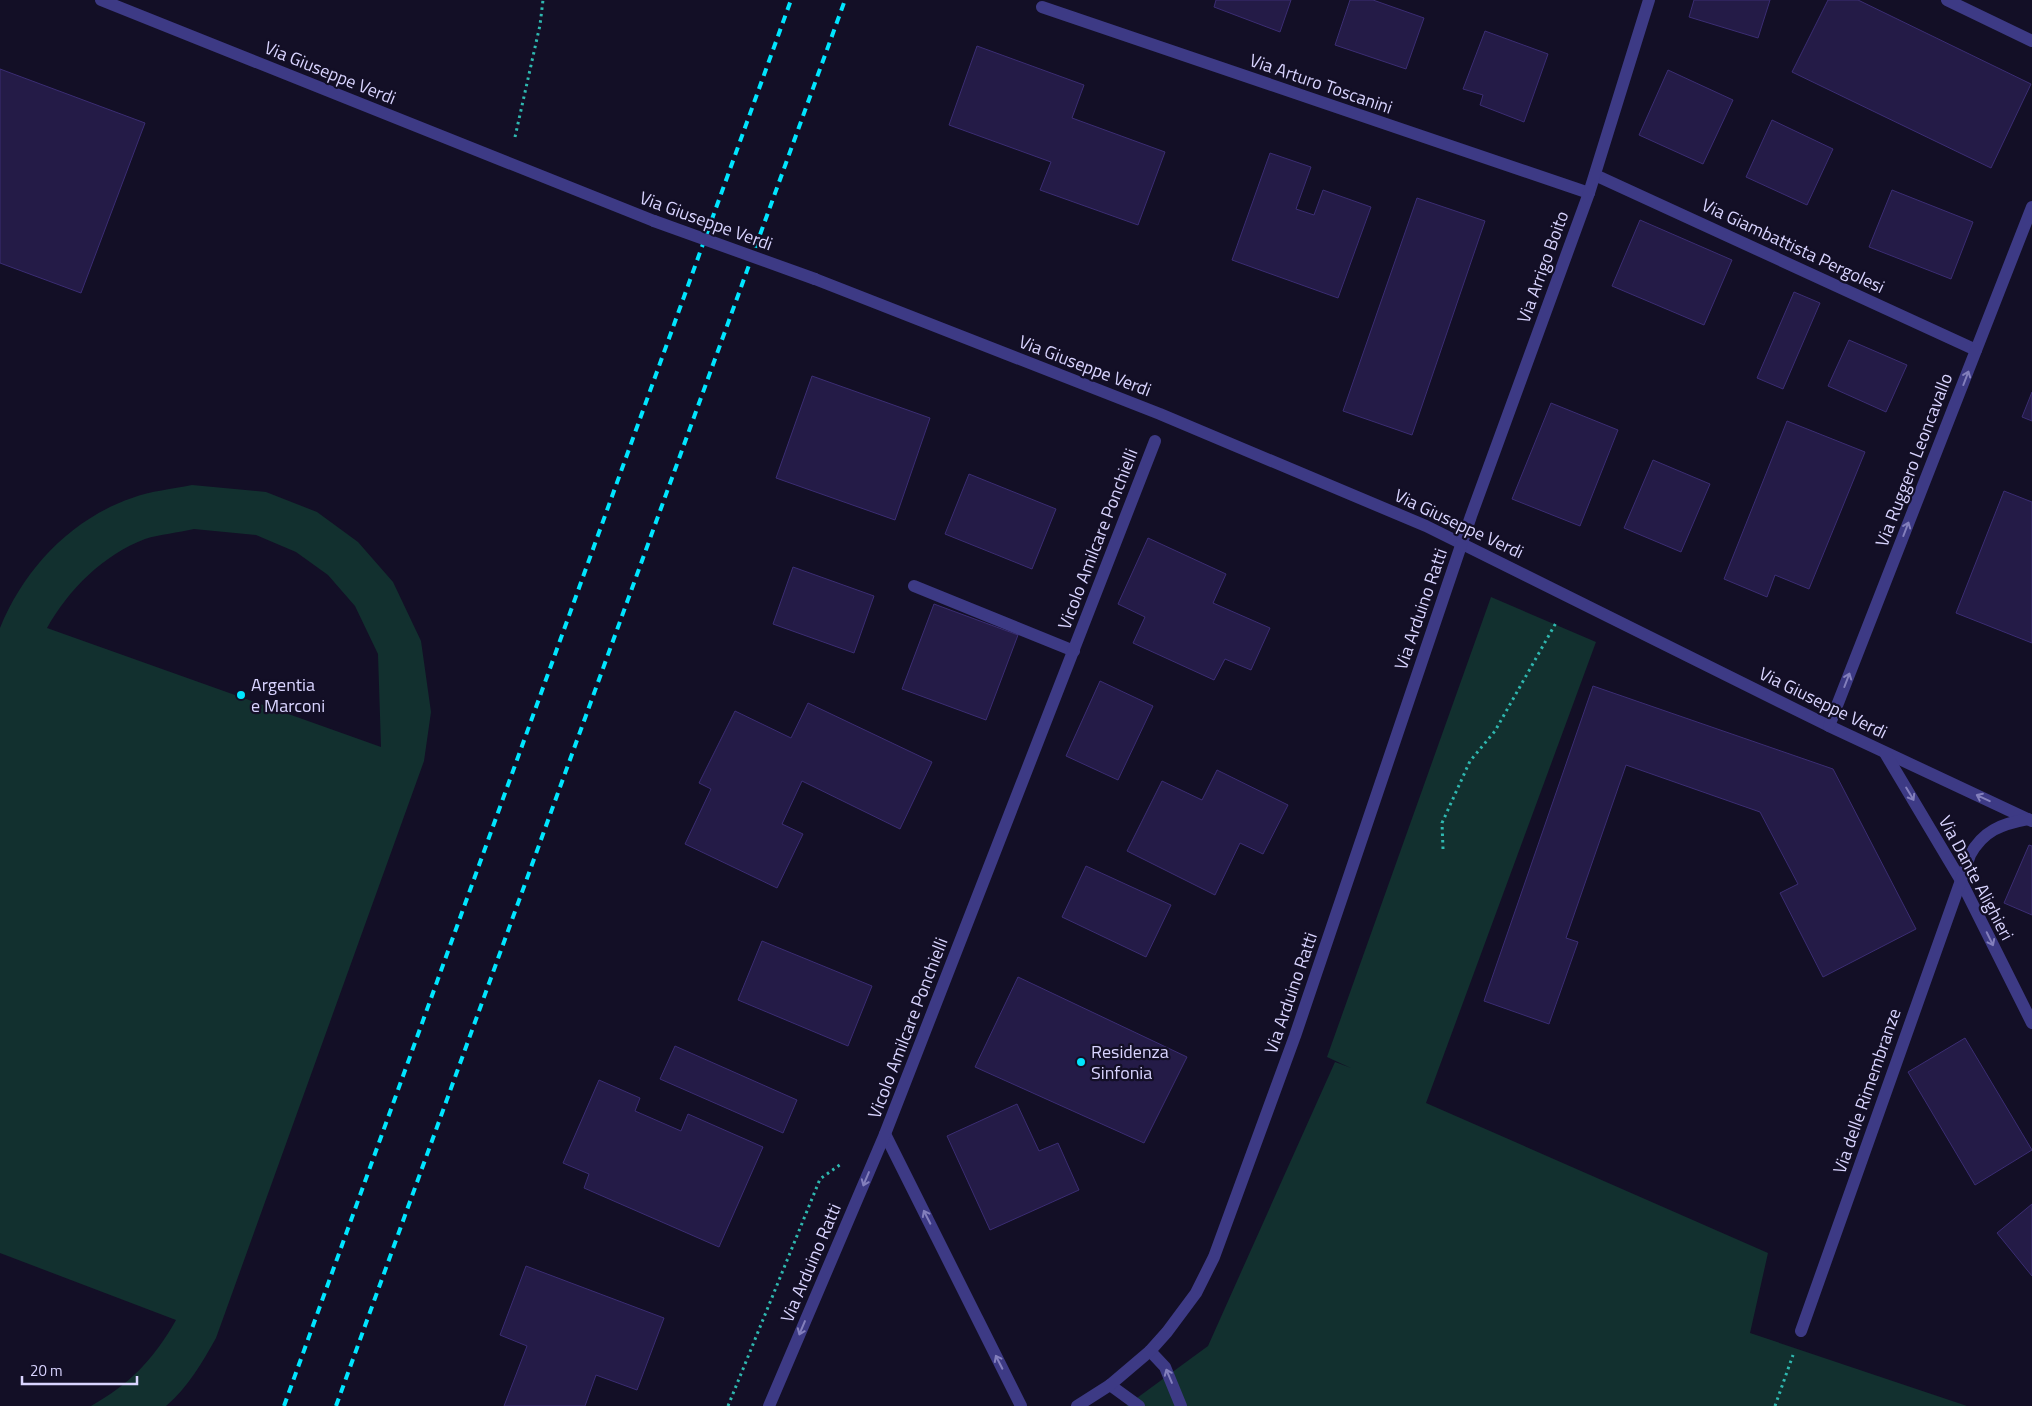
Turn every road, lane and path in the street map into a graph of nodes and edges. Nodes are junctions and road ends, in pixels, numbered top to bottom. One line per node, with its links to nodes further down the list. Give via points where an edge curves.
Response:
1 (101, 0): 13 (street, Via Giuseppe Verdi, bridge, via 654,221 1160,414)
2 (543, 0): 7 (path)
3 (1649, 0): 8 (street, Via Arrigo Boito)
4 (1947, 0): 6 (street)
5 (1042, 7): 9 (street, Via Arturo Toscanini)
6 (2032, 41)
7 (514, 143)
8 (1595, 175): 9 (street, Via Arrigo Boito); 11 (street, Via Giambattista Pergolesi)
9 (1589, 193): 13 (street, Via Arrigo Boito)
10 (2032, 207): 11 (street, Via Ruggero Leoncavallo)
11 (1976, 350): 17 (street, Via Ruggero Leoncavallo, one-way to 11)
12 (1155, 441): 16 (street, Vicolo Amilcare Ponchielli)
13 (1462, 543): 17 (street, Via Giuseppe Verdi); 26 (street, Via Arduino Ratti, via 1295,1036 1214,1257 1186,1309)
14 (914, 586): 16 (street, Vicolo Amilcare Ponchielli)
15 (1557, 621): 20 (path, via 1495,731 1470,762 1442,823)
16 (1074, 651): 23 (street, Vicolo Amilcare Ponchielli)
17 (1829, 726): 18 (street, Via Giuseppe Verdi)
18 (1885, 752): 19 (street, Via Giuseppe Verdi, one-way to 18); 21 (street, Via Dante Alighieri, one-way to 21)
19 (2030, 820): 21 (street, Via delle Rimembranze, via 2006,823 1982,837)
20 (1443, 849)
21 (1960, 880): 22 (street, Via Dante Alighieri, one-way to 22); 25 (street, Via delle Rimembranze)
22 (2032, 1023)
23 (885, 1134): 29 (street, Via Arduino Ratti, one-way to 29); 30 (street, Vicolo Amilcare Ponchielli, one-way to 23)
24 (844, 1162): 28 (path, via 820,1179)
25 (1801, 1331): 34 (path)
26 (1150, 1351): 27 (street, Via Arduino Ratti); 33 (street, one-way to 26, via 1165,1367)
27 (1110, 1385): 31 (street, Via Arduino Ratti); 32 (street)
28 (728, 1406)
29 (769, 1406)
30 (1021, 1406)
31 (1078, 1406)
32 (1139, 1406)
33 (1181, 1406)
34 (1775, 1406)

